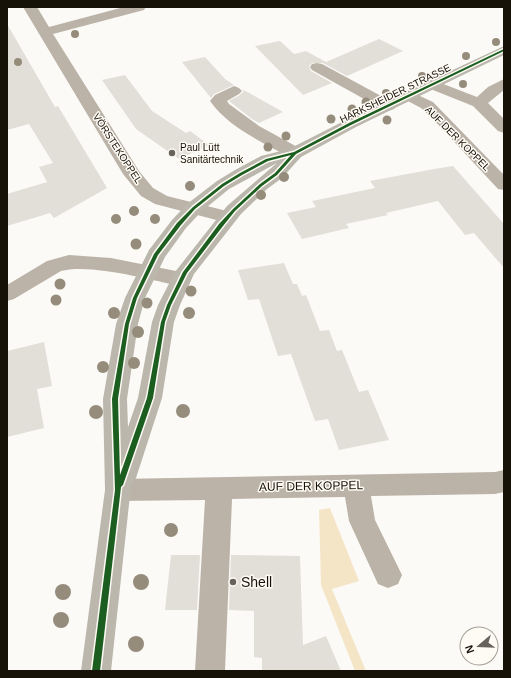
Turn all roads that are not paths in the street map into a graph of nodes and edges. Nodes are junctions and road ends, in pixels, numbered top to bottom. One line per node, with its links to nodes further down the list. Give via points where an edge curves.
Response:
1 (30, 7): 3 (street, VÖRSTEKOPPEL)
2 (139, 7): 3 (street)
3 (45, 32): 15 (street, VÖRSTEKOPPEL, via 132,174 148,192 160,200)
4 (504, 50): 7 (main road, HARKSHEIDER STRASSE)
5 (317, 66): 11 (street)
6 (504, 84): 10 (street)
7 (433, 85): 9 (main road, HARKSHEIDER STRASSE); 10 (street)
8 (234, 91): 13 (street, via 218,101 221,106)
9 (409, 96): 11 (main road, HARKSHEIDER STRASSE); 14 (street, AUF DER KOPPEL, via 427,105 439,116)
10 (479, 102): 12 (street)
11 (388, 106): 13 (main road, HARKSHEIDER STRASSE)
12 (504, 128)
13 (295, 154): 15 (main road, HARKSHEIDER STRASSE, via 267,160 218,189); 16 (main road, HARKSHEIDER STRASSE)
14 (504, 185)
15 (194, 208): 16 (street, VÖRSTEKOPPEL); 17 (main road, HARKSHEIDER STRASSE, via 156,255)
16 (228, 217): 18 (main road, HARKSHEIDER STRASSE)
17 (148, 272): 18 (street); 19 (street, via 111,265 69,262 54,266); 23 (main road, HARKSHEIDER STRASSE, via 135,298 127,324 115,399)
18 (181, 279): 23 (main road, HARKSHEIDER STRASSE, via 168,305 150,398)
19 (7, 294)
20 (504, 481): 21 (street, AUF DER KOPPEL)
21 (356, 486): 22 (street, AUF DER KOPPEL); 24 (street, via 362,521)
22 (219, 488): 23 (street, AUF DER KOPPEL); 26 (street)
23 (118, 490): 25 (main road, HARKSHEIDER STRASSE)
24 (388, 575)
25 (96, 671)
26 (210, 671)

